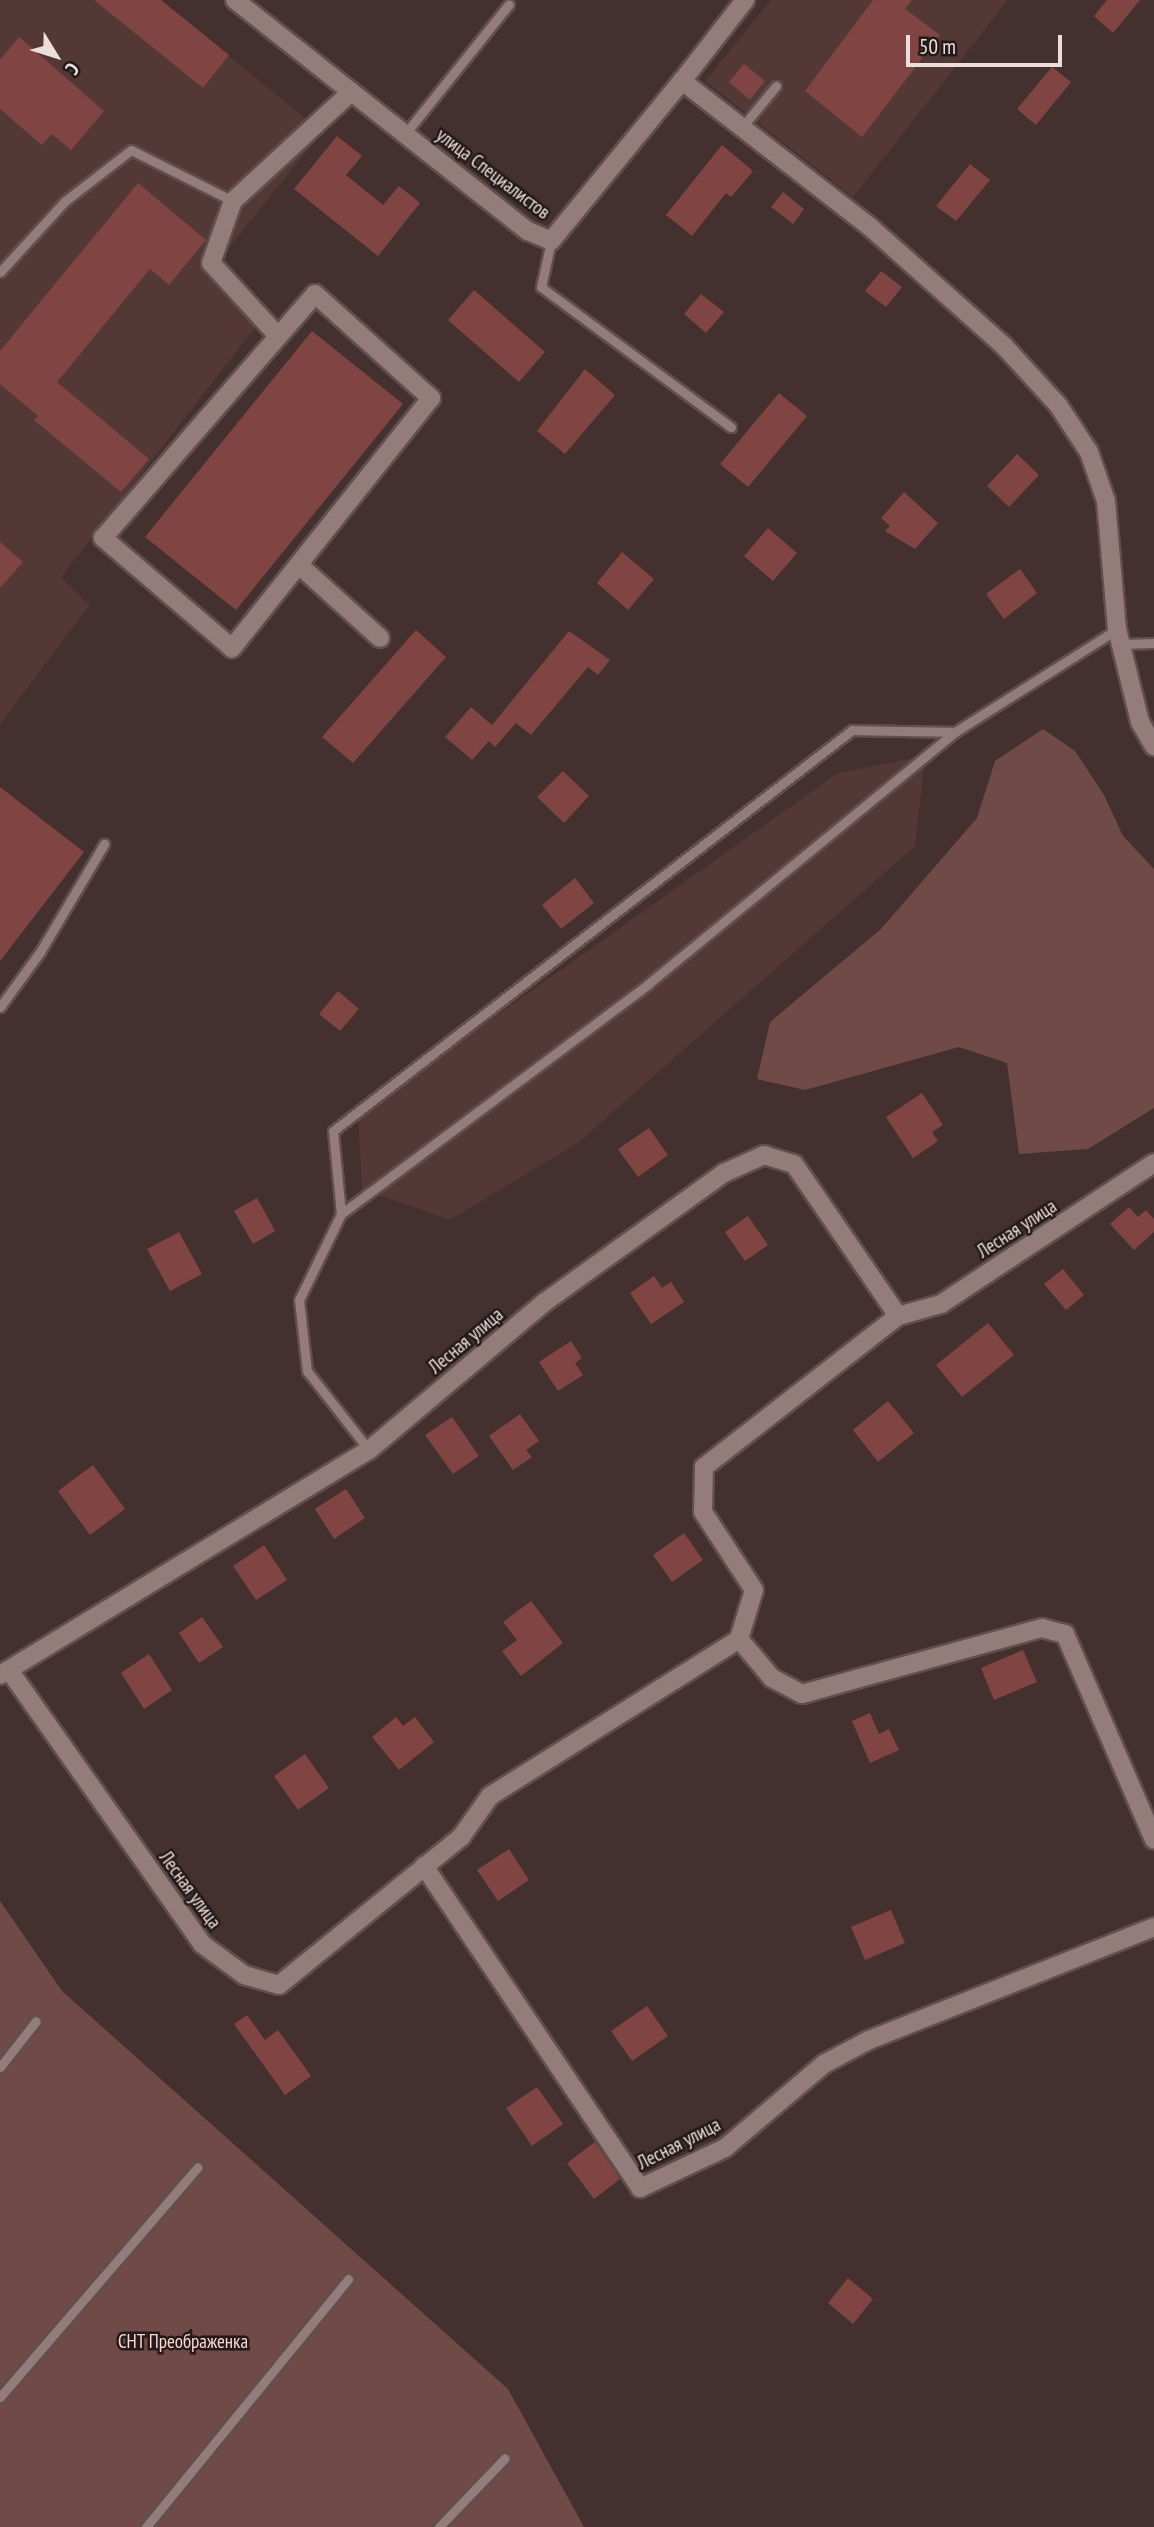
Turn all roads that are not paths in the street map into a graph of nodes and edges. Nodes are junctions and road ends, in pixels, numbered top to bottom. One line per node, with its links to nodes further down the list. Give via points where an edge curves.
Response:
1 (235, 0): 6 (street, улица Специалистов)
2 (745, 0): 4 (street, улица Специалистов)
3 (509, 4): 8 (lane)
4 (681, 81): 7 (street); 10 (street, улица Специалистов)
5 (776, 86): 7 (lane)
6 (351, 92): 8 (street, улица Специалистов); 9 (street)
7 (743, 126): 15 (street, via 880,236 1004,346 1058,405 1089,452 1106,501)
8 (405, 134): 10 (street, улица Специалистов, via 527,231)
9 (233, 201): 11 (lane, via 131,150 65,201); 12 (street, via 211,264)
10 (551, 241): 13 (lane, via 541,287)
11 (0, 272)
12 (278, 336): 14 (street, via 314,294 431,398); 14 (street, via 103,538 232,648)
13 (731, 427)
14 (299, 565): 16 (street)
15 (1119, 637): 17 (lane); 18 (lane); 19 (street, via 1140,722)
16 (380, 638)
17 (1154, 643)
18 (955, 732): 23 (lane, via 648,984); 23 (lane, via 852,730 334,1131)
19 (1154, 746)
20 (104, 844): 21 (lane, via 40,952)
21 (0, 1007)
22 (1154, 1163): 24 (street, Лесная улица, via 941,1304)
23 (341, 1214): 25 (lane, via 299,1300 307,1371)
24 (898, 1316): 25 (street, Лесная улица, via 794,1164 764,1155 724,1173 545,1302); 26 (street, Лесная улица, via 704,1467 703,1512 754,1590)
25 (369, 1450): 27 (street, Лесная улица)
26 (739, 1639): 28 (street, via 772,1678 802,1694 1042,1628 1065,1634); 29 (street, Лесная улица, via 490,1796 461,1837)
27 (5, 1672): 29 (street, Лесная улица, via 202,1944 244,1976 279,1985)
28 (1154, 1840)
29 (424, 1866): 30 (street, Лесная улица, via 640,2188 725,2148 824,2064 869,2040)
30 (1154, 1927)
31 (36, 2021): 32 (lane)
32 (0, 2067)
33 (198, 2167): 35 (lane)
34 (348, 2279): 37 (lane)
35 (0, 2397)
36 (505, 2458): 38 (lane)
37 (146, 2527)
38 (439, 2527)

